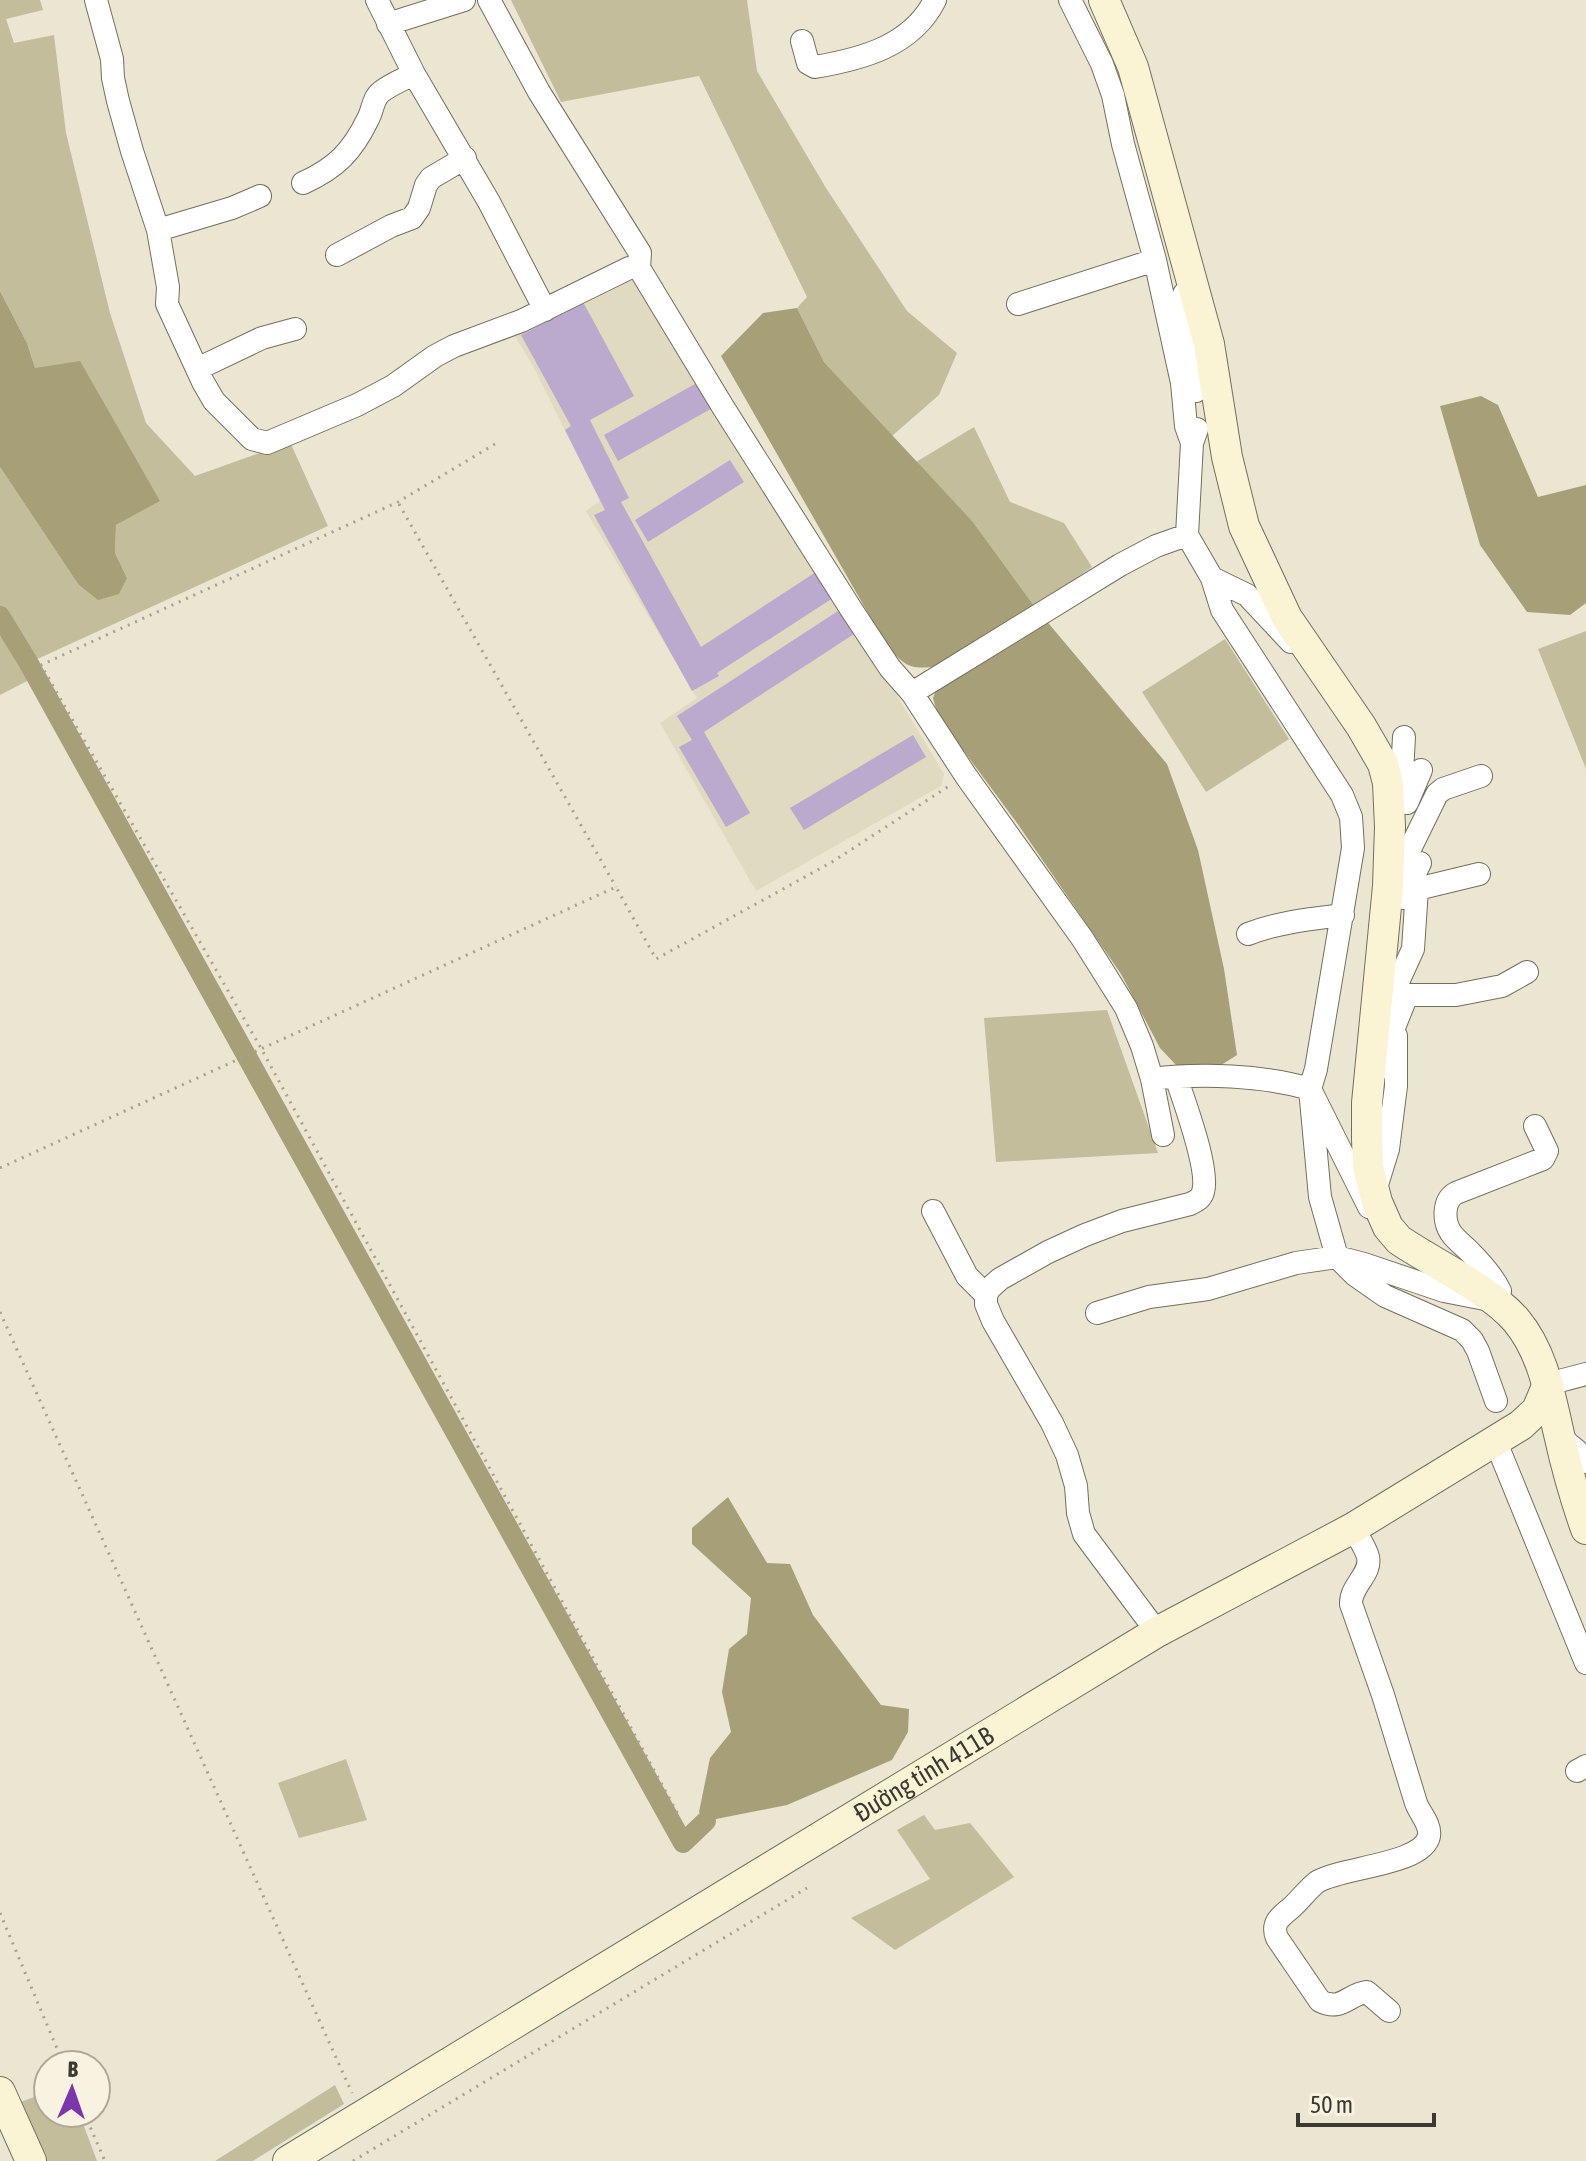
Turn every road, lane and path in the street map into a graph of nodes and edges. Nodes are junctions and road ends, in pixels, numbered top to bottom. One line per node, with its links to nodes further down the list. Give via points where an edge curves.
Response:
1 (96, 0): 15 (street, via 128,138)
2 (377, 0): 8 (street)
3 (464, 0): 8 (street)
4 (489, 0): 18 (street, via 539,92 640,253)
5 (935, 0): 9 (street, via 910,31 873,54 815,67 808,63)
6 (1070, 0): 11 (street)
7 (1102, 0): 11 (street); 16 (main road, via 1133,67)
8 (388, 24): 10 (street)
9 (802, 41)
10 (414, 74): 12 (street); 13 (street, via 376,98 368,121 342,160)
11 (1113, 95): 16 (street, via 1123,144)
12 (465, 158): 17 (street, via 431,178 412,218); 20 (street)
13 (303, 183)
14 (260, 196): 15 (street)
15 (158, 230): 22 (street, via 167,304)
16 (1167, 252): 19 (street); 25 (street, via 1186,314 1199,416 1192,443); 27 (main road, via 1209,344 1244,526 1287,618)
17 (337, 255)
18 (639, 268): 20 (street, via 629,268); 28 (street, via 851,609)
19 (1018, 304)
20 (545, 310): 22 (street, via 444,351 357,405 267,443 252,439 214,401)
21 (295, 329): 22 (street, via 262,338)
22 (197, 369)
23 (495, 444): 24 (path)
24 (398, 502): 37 (path); 43 (path, via 41,665)
25 (1187, 535): 26 (street); 28 (street, via 1120,565)
26 (1212, 578): 27 (street, via 1247,595); 38 (street, via 1222,610 1351,817 1353,848)
27 (1325, 674): 33 (main road, via 1383,764)
28 (912, 693): 31 (street)
29 (1404, 737): 33 (street, via 1401,790)
30 (1421, 770): 33 (street)
31 (966, 776): 37 (path, via 832,862 656,959); 45 (street, via 1126,1008)
32 (1481, 776): 36 (street, via 1437,794)
33 (1389, 830): 36 (main road)
34 (1420, 863): 39 (street)
35 (1479, 874): 42 (street, via 1417,889 1413,949)
36 (1388, 886): 39 (main road)
37 (616, 887): 43 (path)
38 (1343, 915): 40 (street); 46 (street)
39 (1384, 925): 42 (main road)
40 (1248, 934)
41 (1527, 972): 42 (street, via 1502,986 1456,995 1407,995)
42 (1384, 1028): 50 (main road, via 1368,1093 1368,1167); 50 (street, via 1396,1086 1388,1149)
43 (262, 1050): 49 (path); 68 (path)
44 (1176, 1077): 45 (street); 46 (street, via 1242,1078); 54 (street, via 1199,1153 1204,1179 1200,1199 1073,1240 1000,1279)
45 (1152, 1079): 48 (street)
46 (1310, 1089): 52 (street, via 1372,1215); 53 (street, via 1320,1197)
47 (1535, 1126): 55 (street, via 1547,1151 1543,1159 1456,1193 1447,1203 1450,1232 1496,1283 1500,1291)
48 (1163, 1135)
49 (0, 1168)
50 (1375, 1192): 52 (main road)
51 (933, 1211): 54 (street, via 967,1276)
52 (1388, 1227): 55 (main road, via 1399,1240)
53 (1337, 1257): 55 (street, via 1444,1291); 57 (street); 60 (street, via 1385,1296 1462,1330 1478,1351)
54 (986, 1295): 66 (street, via 993,1321 1067,1455 1084,1534)
55 (1495, 1301): 59 (main road, via 1533,1347)
56 (0, 1312): 74 (path)
57 (1097, 1313)
58 (1586, 1374): 59 (street)
59 (1548, 1384): 61 (main road); 62 (main road, Đường tỉnh 411B, via 1537,1410)
60 (1496, 1401)
61 (1559, 1436): 63 (street); 65 (main road)
62 (1495, 1440): 64 (main road, Đường tỉnh 411B); 67 (street)
63 (1586, 1462)
64 (1353, 1528): 66 (main road, Đường tỉnh 411B); 71 (street, via 1369,1562 1351,1604 1429,1835 1425,1845 1409,1855 1318,1882 1274,1929 1320,2001 1338,2005 1364,1992)
65 (1586, 1529)
66 (1157, 1632): 74 (main road, Đường tỉnh 411B)
67 (1586, 1663)
68 (679, 1816)
69 (807, 1888): 79 (path)
70 (0, 1913): 72 (path)
71 (1389, 2011)
72 (57, 2049)
73 (0, 2092): 76 (main road)
74 (362, 2115): 78 (main road, Đường tỉnh 411B)
75 (91, 2129): 77 (path)
76 (31, 2161)
77 (105, 2161)
78 (288, 2161)
79 (353, 2161)

